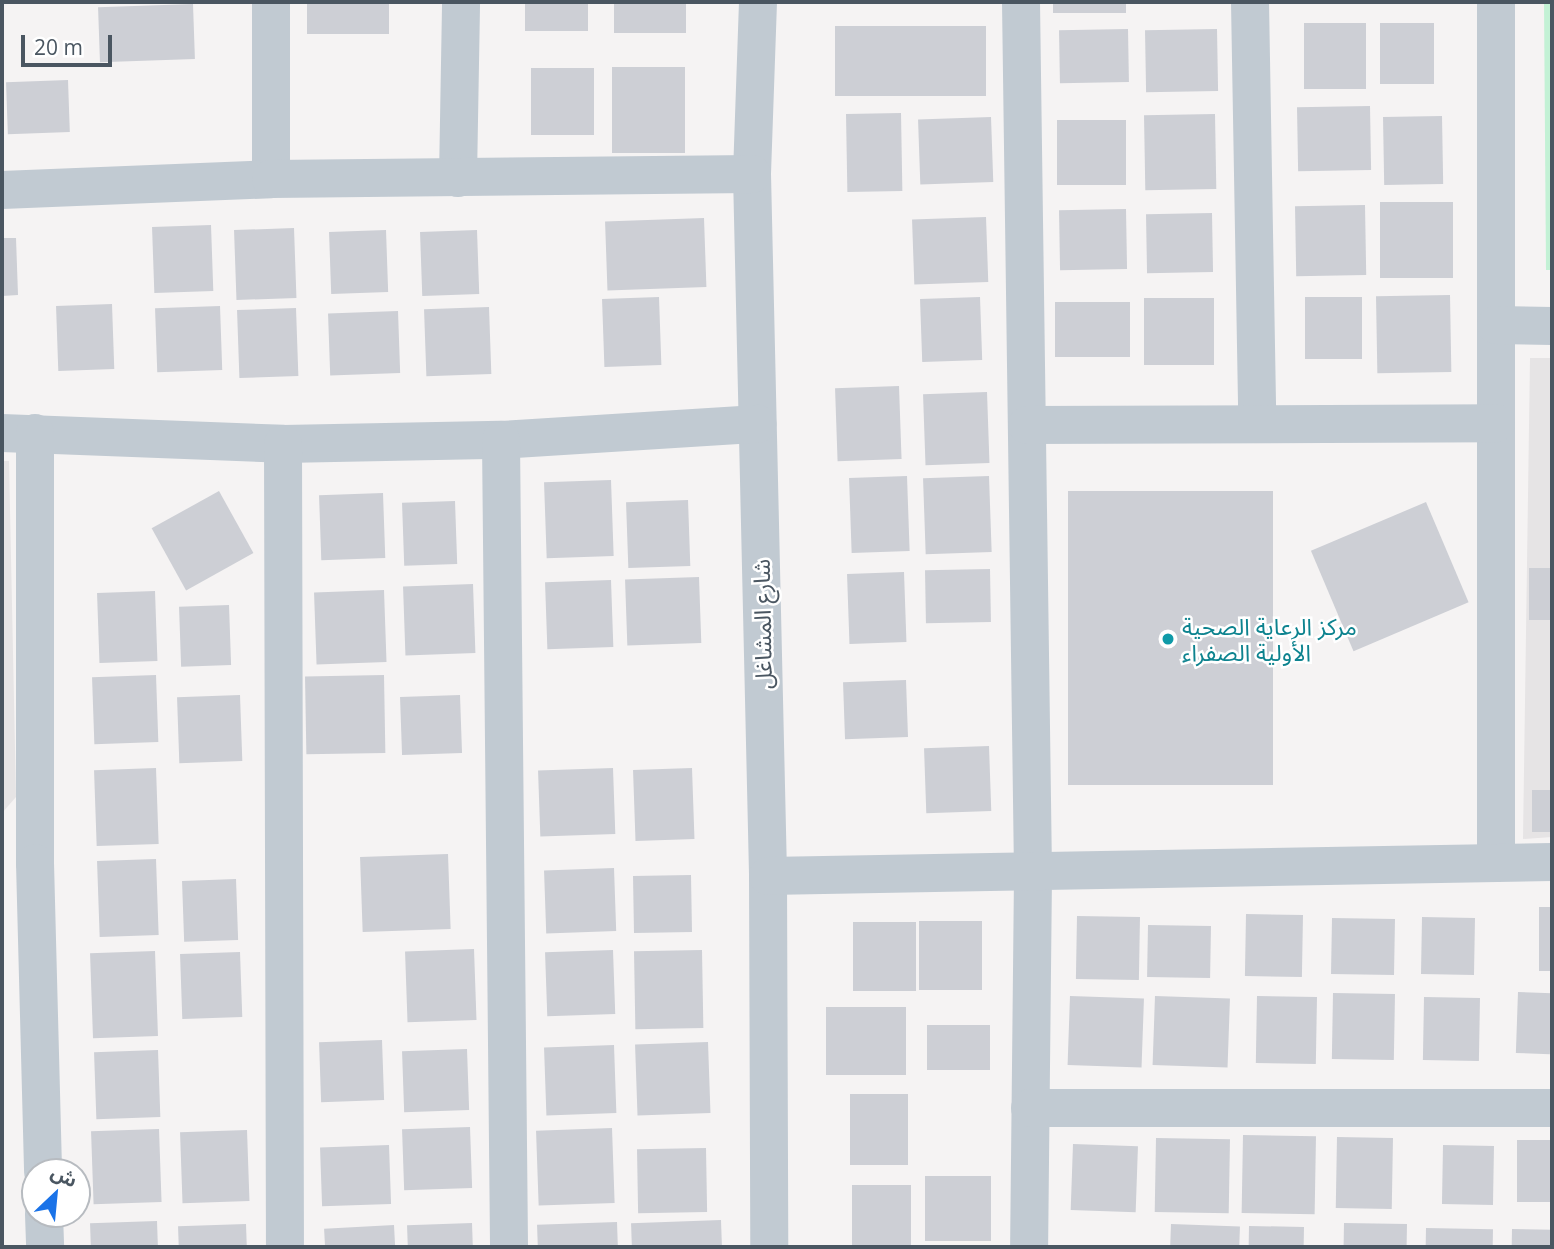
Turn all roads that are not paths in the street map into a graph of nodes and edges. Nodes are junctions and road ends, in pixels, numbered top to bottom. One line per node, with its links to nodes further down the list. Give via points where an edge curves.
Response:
1 (271, 2): 9 (street)
2 (461, 2): 8 (street)
3 (758, 2): 7 (street, شارع المشاغل)
4 (1021, 2): 16 (street)
5 (1250, 2): 15 (street)
6 (1496, 2): 11 (street)
7 (751, 174): 8 (street); 14 (street, شارع المشاغل)
8 (458, 178): 9 (street)
9 (271, 179): 10 (street)
10 (2, 190)
11 (1496, 325): 12 (street); 13 (street)
12 (1552, 326)
13 (1496, 423): 15 (street); 22 (street)
14 (758, 424): 18 (street); 24 (street, شارع المشاغل)
15 (1257, 424): 16 (street)
16 (1027, 425): 23 (street)
17 (18, 433): 19 (street); 21 (street)
18 (501, 440): 19 (street); 31 (street)
19 (284, 444): 30 (street)
20 (1552, 862): 22 (street)
21 (18, 863): 27 (street)
22 (1496, 863): 23 (street)
23 (1033, 875): 24 (street); 25 (street)
24 (768, 876): 32 (street, شارع المشاغل)
25 (1030, 1108): 26 (street); 33 (street)
26 (1552, 1108)
27 (42, 1158)
28 (44, 1228): 29 (street)
29 (45, 1247)
30 (285, 1247)
31 (509, 1247)
32 (769, 1247)
33 (1029, 1247)

